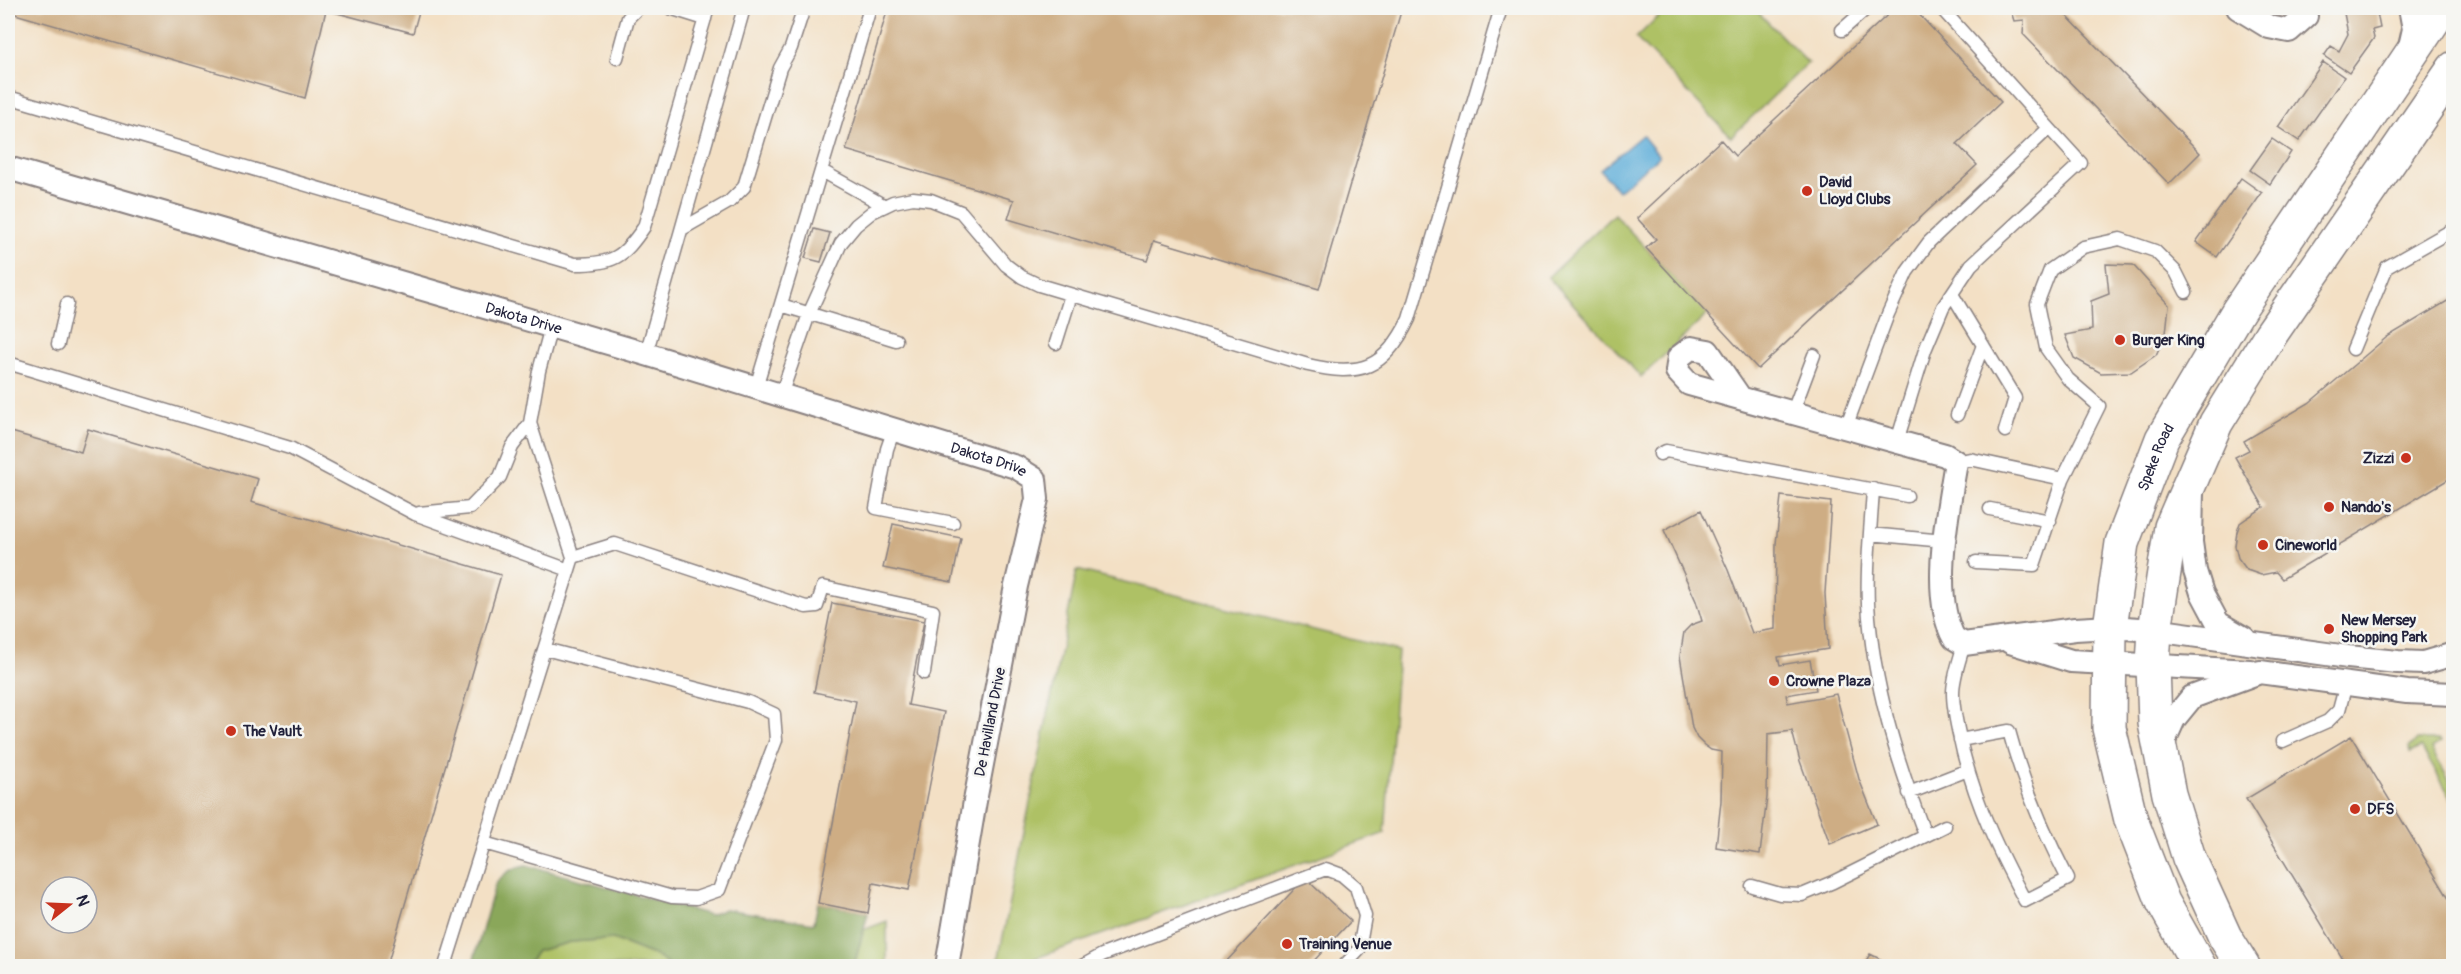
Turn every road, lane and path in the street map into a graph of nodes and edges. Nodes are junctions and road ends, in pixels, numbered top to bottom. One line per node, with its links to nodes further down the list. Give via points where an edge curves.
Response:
1 (638, 8): 15 (lane, via 628,18)
2 (670, 8): 12 (lane)
3 (744, 8): 23 (lane)
4 (804, 8): 23 (lane, via 780,68 744,187 729,202)
5 (870, 8): 21 (lane)
6 (1501, 8): 27 (lane, via 1408,319 1401,336 1376,362 1357,370 1336,371 1308,365)
7 (1867, 8): 14 (lane)
8 (1941, 8): 19 (lane)
9 (2238, 8): 13 (street, via 2277,30 2289,31)
10 (2410, 8): 16 (street, via 2414,29)
11 (2442, 8): 16 (highway, Speke Road)
12 (706, 13): 18 (lane, via 644,227 629,250 602,264 575,264)
13 (2306, 16)
14 (1842, 30)
15 (617, 58)
16 (2407, 61): 66 (highway, Speke Road, via 2238,311 2162,439 2122,543)
17 (2454, 68): 54 (highway, via 2271,333 2216,423)
18 (8, 97)
19 (2049, 128): 26 (lane, via 2081,163 1971,265); 46 (lane, via 1929,242 1907,272)
20 (8, 168): 31 (street, Dakota Drive)
21 (822, 171): 22 (lane); 29 (lane)
22 (885, 206): 27 (lane, via 913,198 947,205 961,212 1006,265 1022,277); 30 (lane, via 856,225 841,243)
23 (682, 229): 37 (lane)
24 (2454, 229): 36 (lane, via 2387,267)
25 (2186, 292): 53 (lane, via 2176,272 2155,250 2120,239 2083,248 2050,270 2037,304 2046,348 2067,379 2098,406)
26 (1952, 294): 35 (lane); 49 (lane, via 1924,350)
27 (1071, 295): 33 (lane)
28 (67, 304): 34 (lane)
29 (781, 305): 30 (lane); 40 (lane)
30 (809, 314): 32 (lane); 41 (lane)
31 (551, 327): 37 (street, Dakota Drive); 45 (lane)
32 (896, 339)
33 (1056, 343)
34 (58, 344)
35 (1983, 345): 44 (lane); 48 (lane, via 2015,398)
36 (2353, 349)
37 (646, 354): 40 (street, Dakota Drive)
38 (1814, 355): 43 (lane)
39 (8, 363): 58 (lane, via 290,448)
40 (756, 387): 41 (street, Dakota Drive)
41 (781, 395): 47 (street, Dakota Drive)
42 (1739, 396): 43 (street)
43 (1793, 411): 46 (street)
44 (1957, 416)
45 (530, 423): 58 (lane, via 512,447 500,477 470,508); 63 (lane)
46 (1846, 427): 49 (street)
47 (894, 429): 52 (street, Dakota Drive, via 1016,467); 60 (lane, via 876,508)
48 (2005, 431)
49 (1897, 441): 51 (street)
50 (1660, 454): 55 (lane, via 1666,451)
51 (1956, 462): 53 (lane, via 1970,459); 62 (street)
52 (1035, 479): 91 (street, De Havilland Drive, via 1037,499 1016,586)
53 (2063, 479): 59 (lane)
54 (2192, 479): 67 (highway, via 2171,527); 70 (street, via 2191,542 2202,593 2218,623)
55 (1873, 489): 56 (lane); 61 (lane)
56 (1907, 496)
57 (1990, 509): 59 (lane)
58 (415, 514): 65 (lane)
59 (2050, 521): 64 (lane, via 2034,565)
60 (953, 523)
61 (1870, 534): 62 (lane); 85 (lane, via 1868,602 1875,664 1890,734)
62 (1944, 541): 69 (street, via 1944,612 1954,638)
63 (573, 557): 65 (lane); 77 (lane, via 615,544 806,607 817,606 823,587 933,611)
64 (1976, 562)
65 (569, 570): 71 (lane)
66 (2110, 627): 67 (street); 68 (street); 75 (highway, Speke Road)
67 (2155, 630): 70 (street); 74 (highway)
68 (2003, 640): 69 (street); 73 (street)
69 (1964, 644): 81 (lane, via 1953,691)
70 (2253, 644): 72 (street, via 2398,662 2422,663)
71 (545, 649): 88 (lane); 88 (lane, via 748,702 774,714 776,740 720,890 696,898 672,897)
72 (2454, 654)
73 (2071, 662): 75 (street); 80 (street, via 2097,678)
74 (2153, 664): 75 (street); 76 (street); 83 (highway)
75 (2109, 665): 80 (highway, Speke Road)
76 (2260, 672): 78 (street); 83 (street, via 2192,697 2174,719)
77 (924, 673)
78 (2346, 684): 79 (street); 82 (lane, via 2339,710 2328,721)
79 (2454, 693)
80 (2109, 703): 94 (highway, Speke Road, via 2109,728 2130,820 2163,902)
81 (1960, 740): 84 (lane); 84 (lane, via 2009,732 2042,829 2068,879 2025,901 1989,833)
82 (2283, 741)
83 (2160, 750): 95 (highway, via 2169,794 2190,858 2225,937)
84 (1968, 770): 85 (lane)
85 (1909, 793): 87 (lane)
86 (1945, 826): 87 (lane)
87 (1925, 835): 89 (lane, via 1802,895)
88 (484, 843): 90 (lane)
89 (1752, 886)
90 (445, 966)
91 (947, 966)
92 (1082, 966): 93 (lane, via 1326,869 1356,886 1365,916 1359,950)
93 (1344, 966)
94 (2199, 966)
95 (2243, 966)

